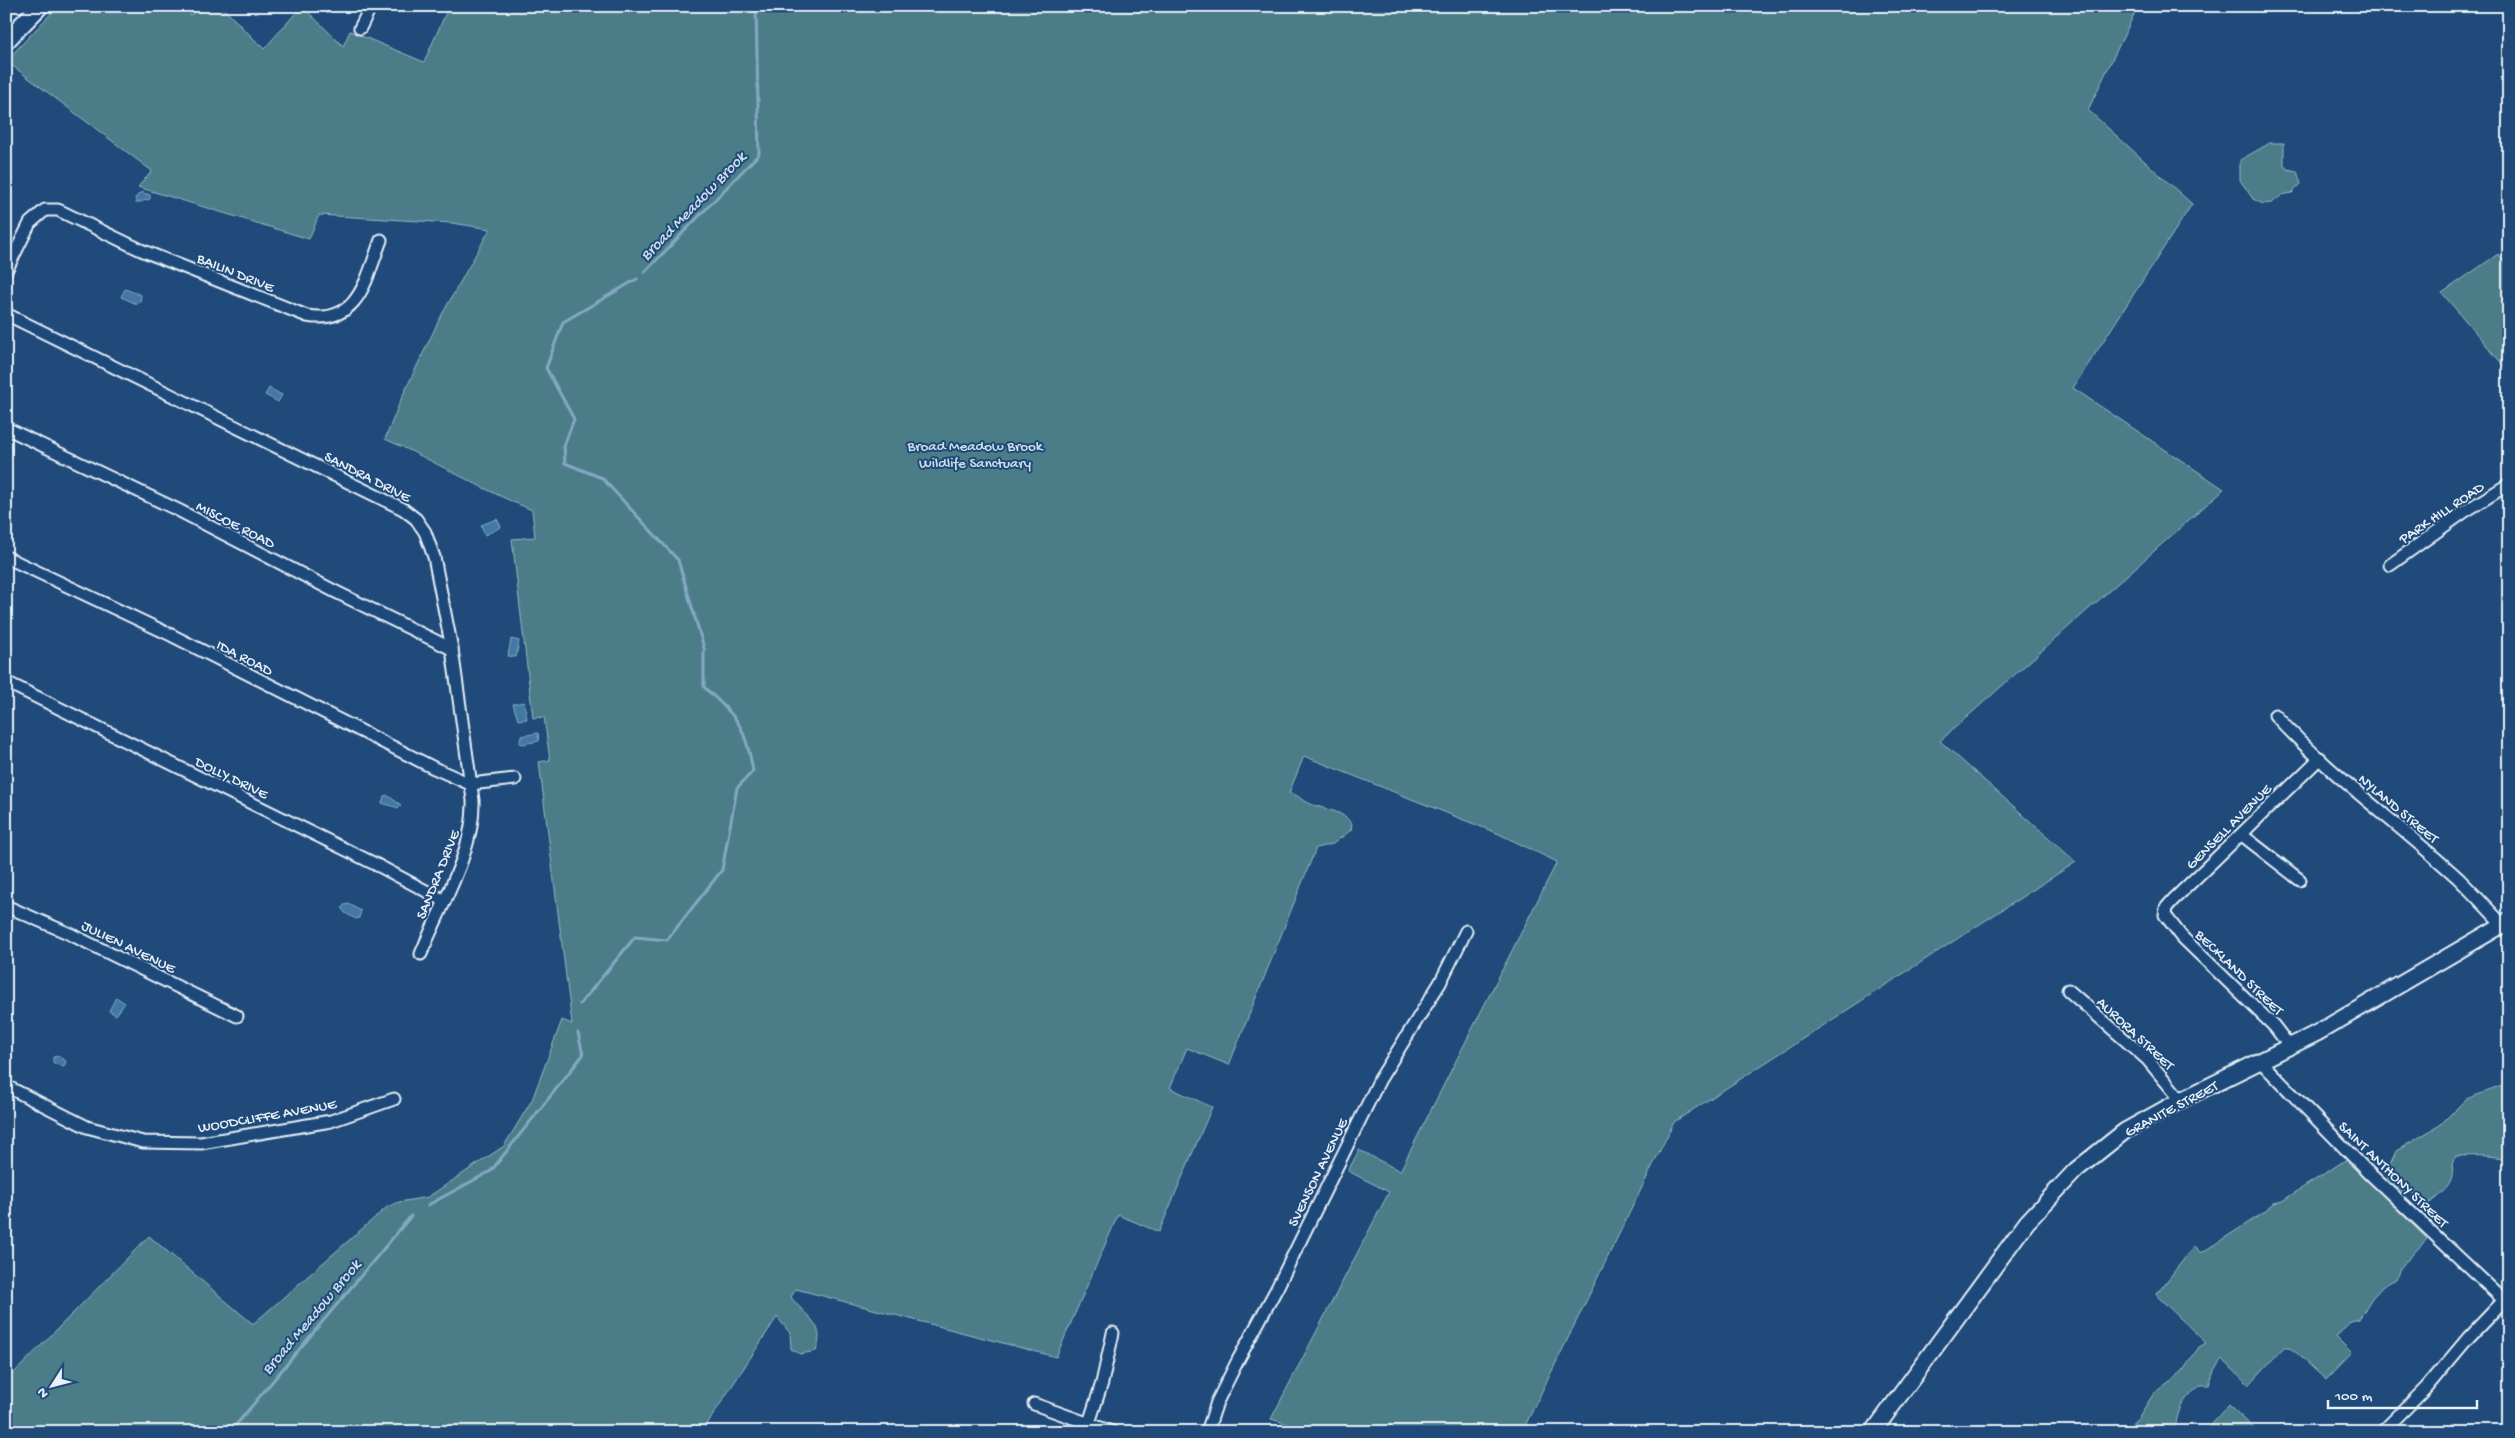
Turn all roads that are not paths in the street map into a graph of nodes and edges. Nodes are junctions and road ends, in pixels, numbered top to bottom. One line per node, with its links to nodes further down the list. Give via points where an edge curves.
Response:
1 (40, 6): 4 (main road)
2 (370, 6): 3 (street)
3 (360, 28)
4 (6, 41)
5 (381, 240): 6 (street, BAILIN DRIVE, via 354,303 341,313 318,318 141,250 63,212 45,210 30,223)
6 (6, 271)
7 (6, 314): 12 (street, SANDRA DRIVE, via 403,509 416,519 430,540)
8 (6, 428): 12 (street, MISCOE ROAD, via 178,510 334,592)
9 (2509, 484): 11 (street, PARK HILL ROAD)
10 (6, 557): 17 (street, IDA ROAD)
11 (2390, 565)
12 (452, 649): 17 (street, SANDRA DRIVE)
13 (6, 682): 20 (street, DOLLY DRIVE)
14 (2275, 715): 15 (street, NYLAND STREET)
15 (2320, 758): 18 (street, GENSELL AVENUE); 23 (street, NYLAND STREET)
16 (515, 779): 17 (street)
17 (470, 784): 20 (street, SANDRA DRIVE, via 473,821 470,838)
18 (2242, 834): 19 (street); 22 (street, GENSELL AVENUE, via 2173,900 2166,908)
19 (2300, 880)
20 (443, 900): 25 (street, SANDRA DRIVE)
21 (6, 906): 27 (street, JULIEN AVENUE)
22 (2167, 919): 28 (street, BECKLAND STREET, via 2274,1026)
23 (2506, 923): 28 (street, GRANITE STREET)
24 (1466, 931): 38 (street, SVENSON AVENUE, via 1440,983 1380,1079 1217,1402)
25 (420, 954)
26 (2068, 990): 32 (street, AURORA STREET, via 2147,1059)
27 (237, 1016)
28 (2290, 1048): 29 (street, GRANITE STREET)
29 (2261, 1062): 32 (street, GRANITE STREET); 33 (street, SAINT ANTHONY STREET, via 2368,1172)
30 (6, 1086): 31 (street, WOODCLIFFE AVENUE, via 87,1127 143,1142 211,1142 331,1121)
31 (394, 1098)
32 (2181, 1100): 39 (street, GRANITE STREET, via 2125,1131 2095,1153 2053,1192 2027,1222)
33 (2507, 1300): 40 (street)
34 (1113, 1333): 36 (street)
35 (1034, 1404): 36 (street)
36 (1089, 1423): 37 (street)
37 (1112, 1432)
38 (1206, 1432)
39 (1873, 1432)
40 (2382, 1432)

